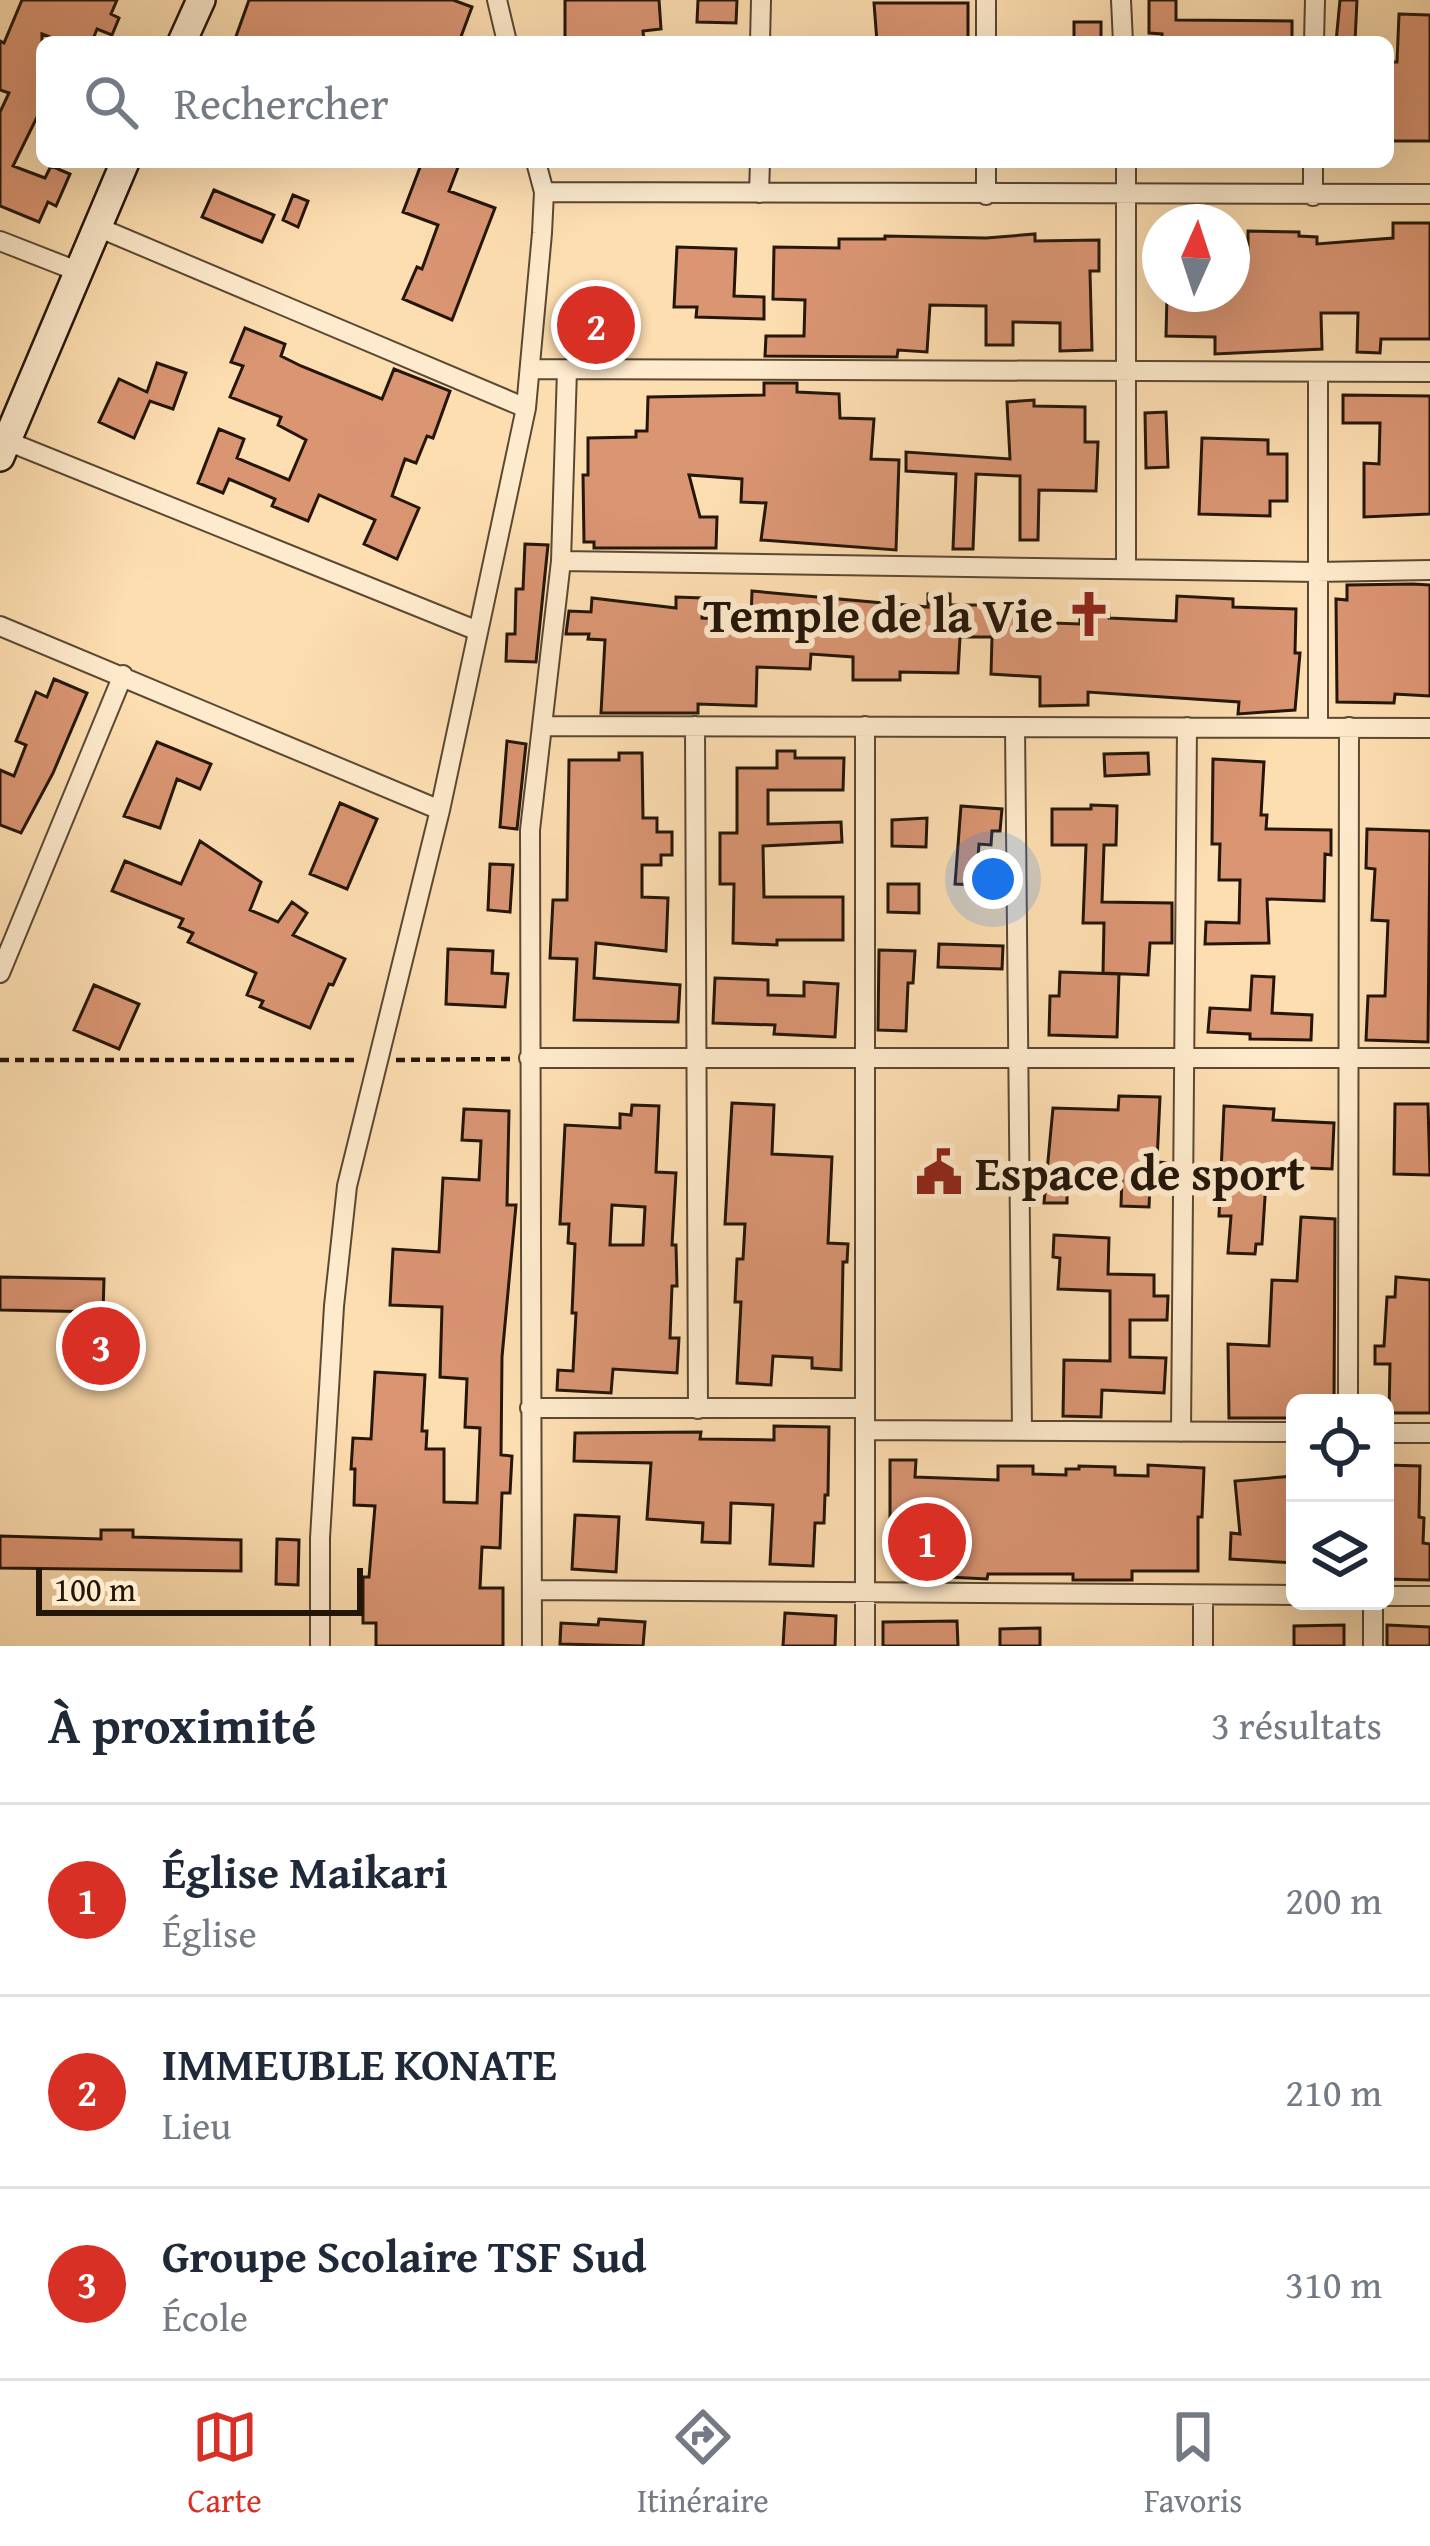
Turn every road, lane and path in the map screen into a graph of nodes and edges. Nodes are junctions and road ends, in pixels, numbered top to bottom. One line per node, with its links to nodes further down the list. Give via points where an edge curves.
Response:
1 (201, 0): 7 (main road)
2 (497, 0): 8 (street)
3 (761, 0): 9 (street)
4 (986, 0): 10 (street)
5 (1121, 0): 11 (street)
6 (1315, 0): 12 (street)
7 (185, 36)
8 (506, 36)
9 (760, 36)
10 (986, 36)
11 (1123, 36)
12 (1314, 36)
13 (122, 168): 25 (main road)
14 (538, 168): 19 (street)
15 (760, 168): 20 (street)
16 (986, 168): 22 (street)
17 (1126, 168): 23 (street)
18 (1313, 168): 24 (street)
19 (544, 192): 20 (street); 28 (street)
20 (759, 193): 22 (street)
21 (1430, 194): 24 (street)
22 (986, 195): 23 (street)
23 (1127, 195): 24 (street); 30 (street)
24 (1313, 196)
25 (95, 226): 27 (main road); 33 (street)
26 (0, 241): 27 (street)
27 (77, 271): 34 (main road)
28 (531, 370): 29 (street); 33 (street)
29 (567, 370): 30 (street); 35 (street)
30 (1129, 372): 31 (street); 36 (street)
31 (1318, 372): 32 (street); 38 (street)
32 (1430, 372)
33 (526, 408): 40 (street)
34 (3, 449): 40 (street)
35 (561, 561): 36 (street); 42 (street)
36 (1126, 568): 38 (street)
37 (1430, 570): 38 (street)
38 (1316, 572): 47 (street)
39 (0, 626): 41 (street)
40 (478, 631): 50 (street)
41 (123, 675): 50 (street); 51 (street)
42 (544, 726): 43 (street); 55 (street, via 530,830)
43 (695, 726): 44 (street); 56 (street)
44 (866, 726): 45 (street); 52 (street)
45 (1015, 727): 46 (street); 57 (street)
46 (1186, 727): 47 (street); 53 (street)
47 (1318, 728): 48 (street)
48 (1349, 728): 49 (street); 54 (street)
49 (1430, 728)
50 (440, 810): 60 (street)
51 (0, 973)
52 (865, 1057): 56 (street); 57 (street); 63 (street)
53 (1184, 1057): 54 (street); 57 (street); 67 (street)
54 (1349, 1057): 58 (street); 61 (street)
55 (529, 1058): 56 (street); 60 (path); 62 (street)
56 (696, 1058): 64 (street)
57 (1019, 1058): 66 (street)
58 (1430, 1058)
59 (0, 1060): 60 (path)
60 (376, 1060): 78 (street, via 347,1186 334,1306)
61 (1348, 1394)
62 (530, 1408): 64 (street); 71 (street)
63 (865, 1408): 64 (street); 65 (street)
64 (698, 1409)
65 (865, 1430): 66 (street); 72 (street)
66 (1022, 1431): 67 (street)
67 (1180, 1432): 68 (street)
68 (1286, 1432)
69 (1394, 1432): 70 (street)
70 (1430, 1433)
71 (532, 1590): 72 (street); 79 (street)
72 (865, 1592): 73 (street); 80 (street)
73 (1203, 1595): 74 (street); 81 (street)
74 (1286, 1595)
75 (1394, 1596): 76 (street)
76 (1430, 1596)
77 (1372, 1610): 82 (street)
78 (320, 1646)
79 (532, 1646)
80 (865, 1646)
81 (1203, 1646)
82 (1372, 1646)

